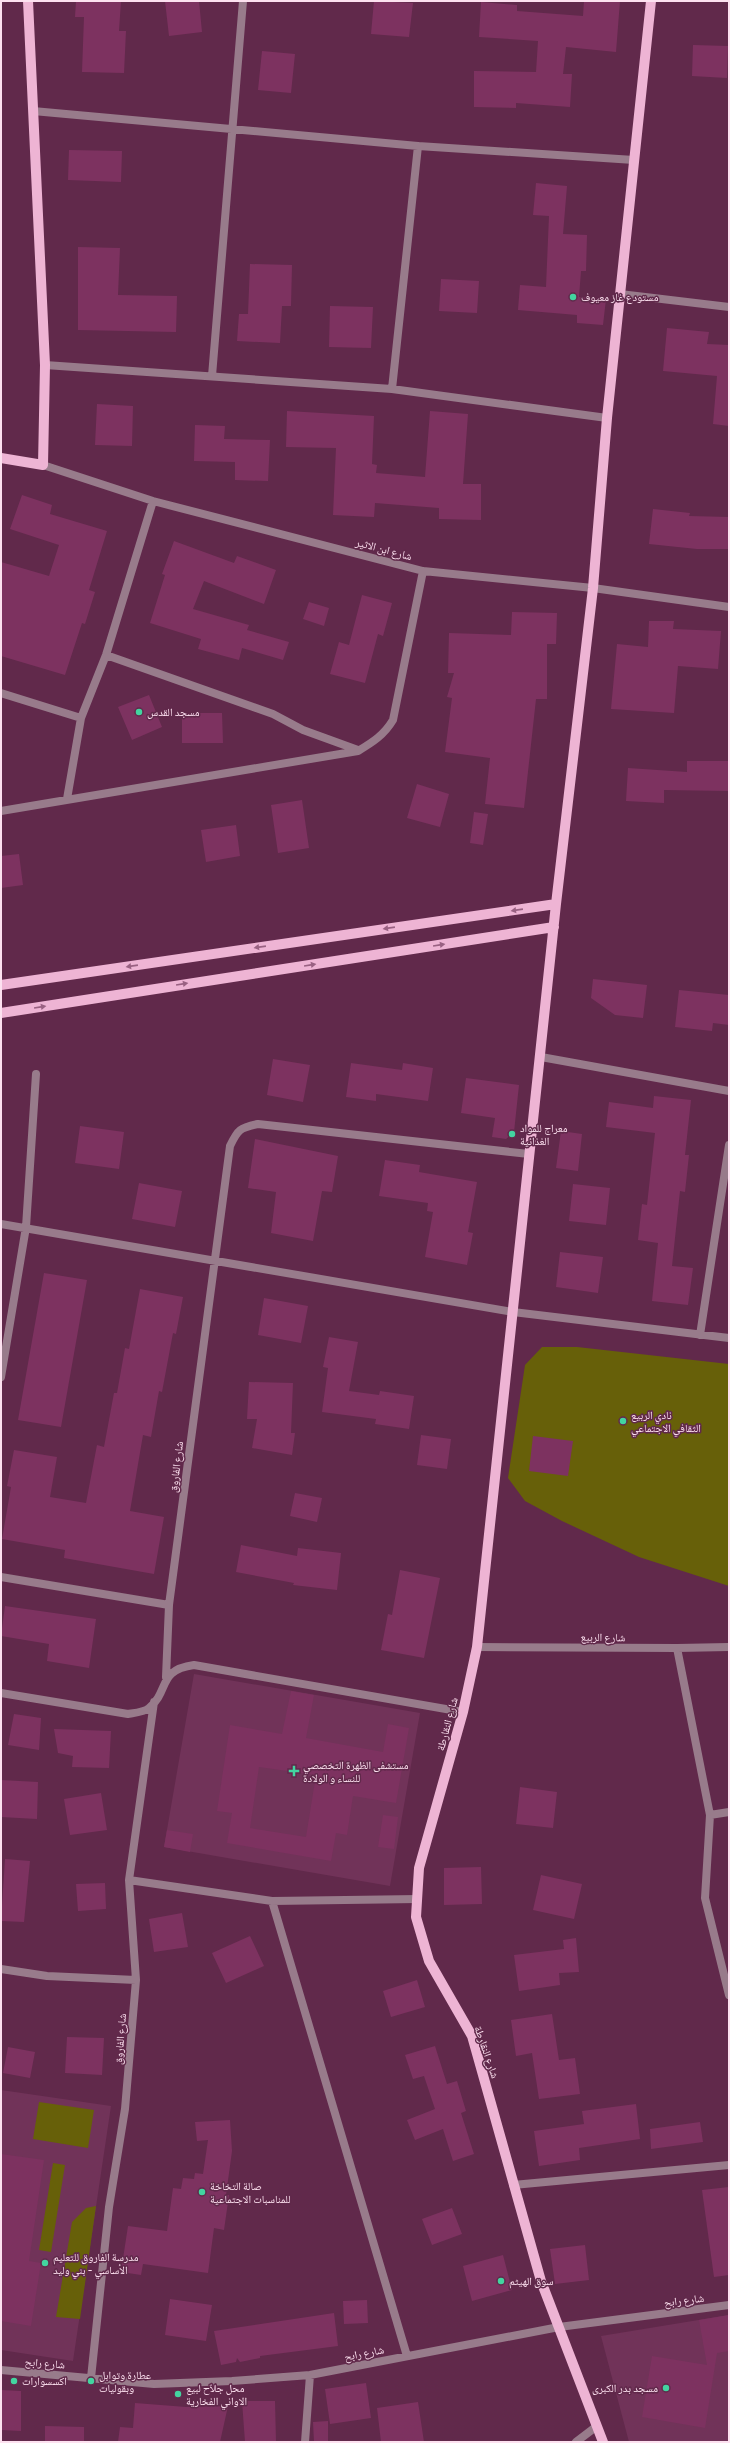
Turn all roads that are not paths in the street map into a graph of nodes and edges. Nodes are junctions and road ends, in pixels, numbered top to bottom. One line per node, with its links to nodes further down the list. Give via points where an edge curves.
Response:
1 (28, 1): 4 (main road)
2 (243, 1): 5 (street)
3 (651, 1): 7 (main road, شارع النقارطة)
4 (34, 111): 5 (street); 10 (main road)
5 (234, 130): 6 (street); 11 (street)
6 (418, 146): 7 (street); 12 (street)
7 (634, 160): 8 (main road, شارع النقارطة)
8 (620, 294): 9 (street); 13 (main road, شارع النقارطة)
9 (729, 307)
10 (45, 365): 11 (street); 15 (main road)
11 (212, 376): 12 (street)
12 (392, 389): 13 (street)
13 (607, 418): 18 (main road, شارع النقارطة)
14 (1, 458): 15 (main road)
15 (43, 465): 16 (street, شارع ابن الاثير)
16 (153, 501): 17 (street, شارع ابن الاثير); 20 (street)
17 (423, 571): 18 (street, شارع ابن الاثير); 23 (street, via 393,720 385,733)
18 (593, 588): 19 (street, شارع ابن الاثير); 26 (main road, شارع النقارطة)
19 (729, 607)
20 (106, 655): 22 (street); 23 (street, via 273,714 303,730)
21 (1, 693): 22 (street)
22 (81, 718): 24 (street)
23 (358, 750): 24 (street)
24 (67, 799): 25 (street)
25 (1, 811)
26 (556, 904): 27 (main road, شارع النقارطة); 28 (main road, one-way to 28)
27 (554, 927): 29 (main road, one-way to 27); 30 (main road, شارع النقارطة)
28 (1, 985)
29 (1, 1013)
30 (541, 1057): 32 (street); 34 (main road, شارع النقارطة)
31 (36, 1074): 36 (street)
32 (729, 1091)
33 (729, 1145): 39 (street)
34 (529, 1154): 37 (street, شارع الفاروق, via 258,1124 242,1127 236,1132 230,1146); 38 (main road, شارع النقارطة)
35 (1, 1224): 36 (street)
36 (26, 1227): 37 (street); 41 (street)
37 (214, 1260): 38 (street); 43 (street, شارع الفاروق)
38 (513, 1312): 39 (street); 44 (main road, شارع النقارطة)
39 (700, 1335): 40 (street)
40 (729, 1338)
41 (1, 1377)
42 (1, 1577): 43 (street)
43 (169, 1605): 47 (street, شارع الفاروق)
44 (477, 1646): 46 (street, شارع الربيع); 50 (main road, شارع النقارطة)
45 (729, 1647): 46 (street, شارع الربيع)
46 (677, 1648): 52 (street)
47 (166, 1677): 49 (street, شارع الفاروق); 50 (street, via 182,1666 194,1665)
48 (1, 1693): 49 (street, via 128,1714 149,1709)
49 (154, 1702): 53 (street, شارع الفاروق)
50 (463, 1712): 54 (main road, شارع النقارطة, via 419,1868)
51 (729, 1812): 52 (street)
52 (710, 1815): 58 (street, via 705,1898)
53 (129, 1880): 55 (street); 57 (street, شارع الفاروق)
54 (418, 1899): 55 (street); 61 (main road, شارع النقارطة, via 416,1917 429,1961 472,2036)
55 (272, 1901): 64 (street)
56 (1, 1969): 57 (street, via 47,1976)
57 (136, 1980): 67 (street, شارع الفاروق, via 125,2109 109,2207)
58 (728, 1986): 59 (street)
59 (729, 1995)
60 (729, 2165): 61 (street)
61 (513, 2186): 63 (main road, شارع النقارطة, via 541,2281)
62 (729, 2305): 63 (street, شارع رابح)
63 (559, 2327): 64 (street, شارع رابح); 68 (main road, شارع النقارطة)
64 (407, 2356): 66 (street, شارع رابح)
65 (1, 2370): 67 (street, شارع رابح)
66 (310, 2375): 67 (street, شارع رابح, via 184,2384); 69 (street)
67 (92, 2378)
68 (597, 2426): 70 (street); 71 (main road, شارع النقارطة)
69 (305, 2442)
70 (576, 2442)
71 (602, 2442)

